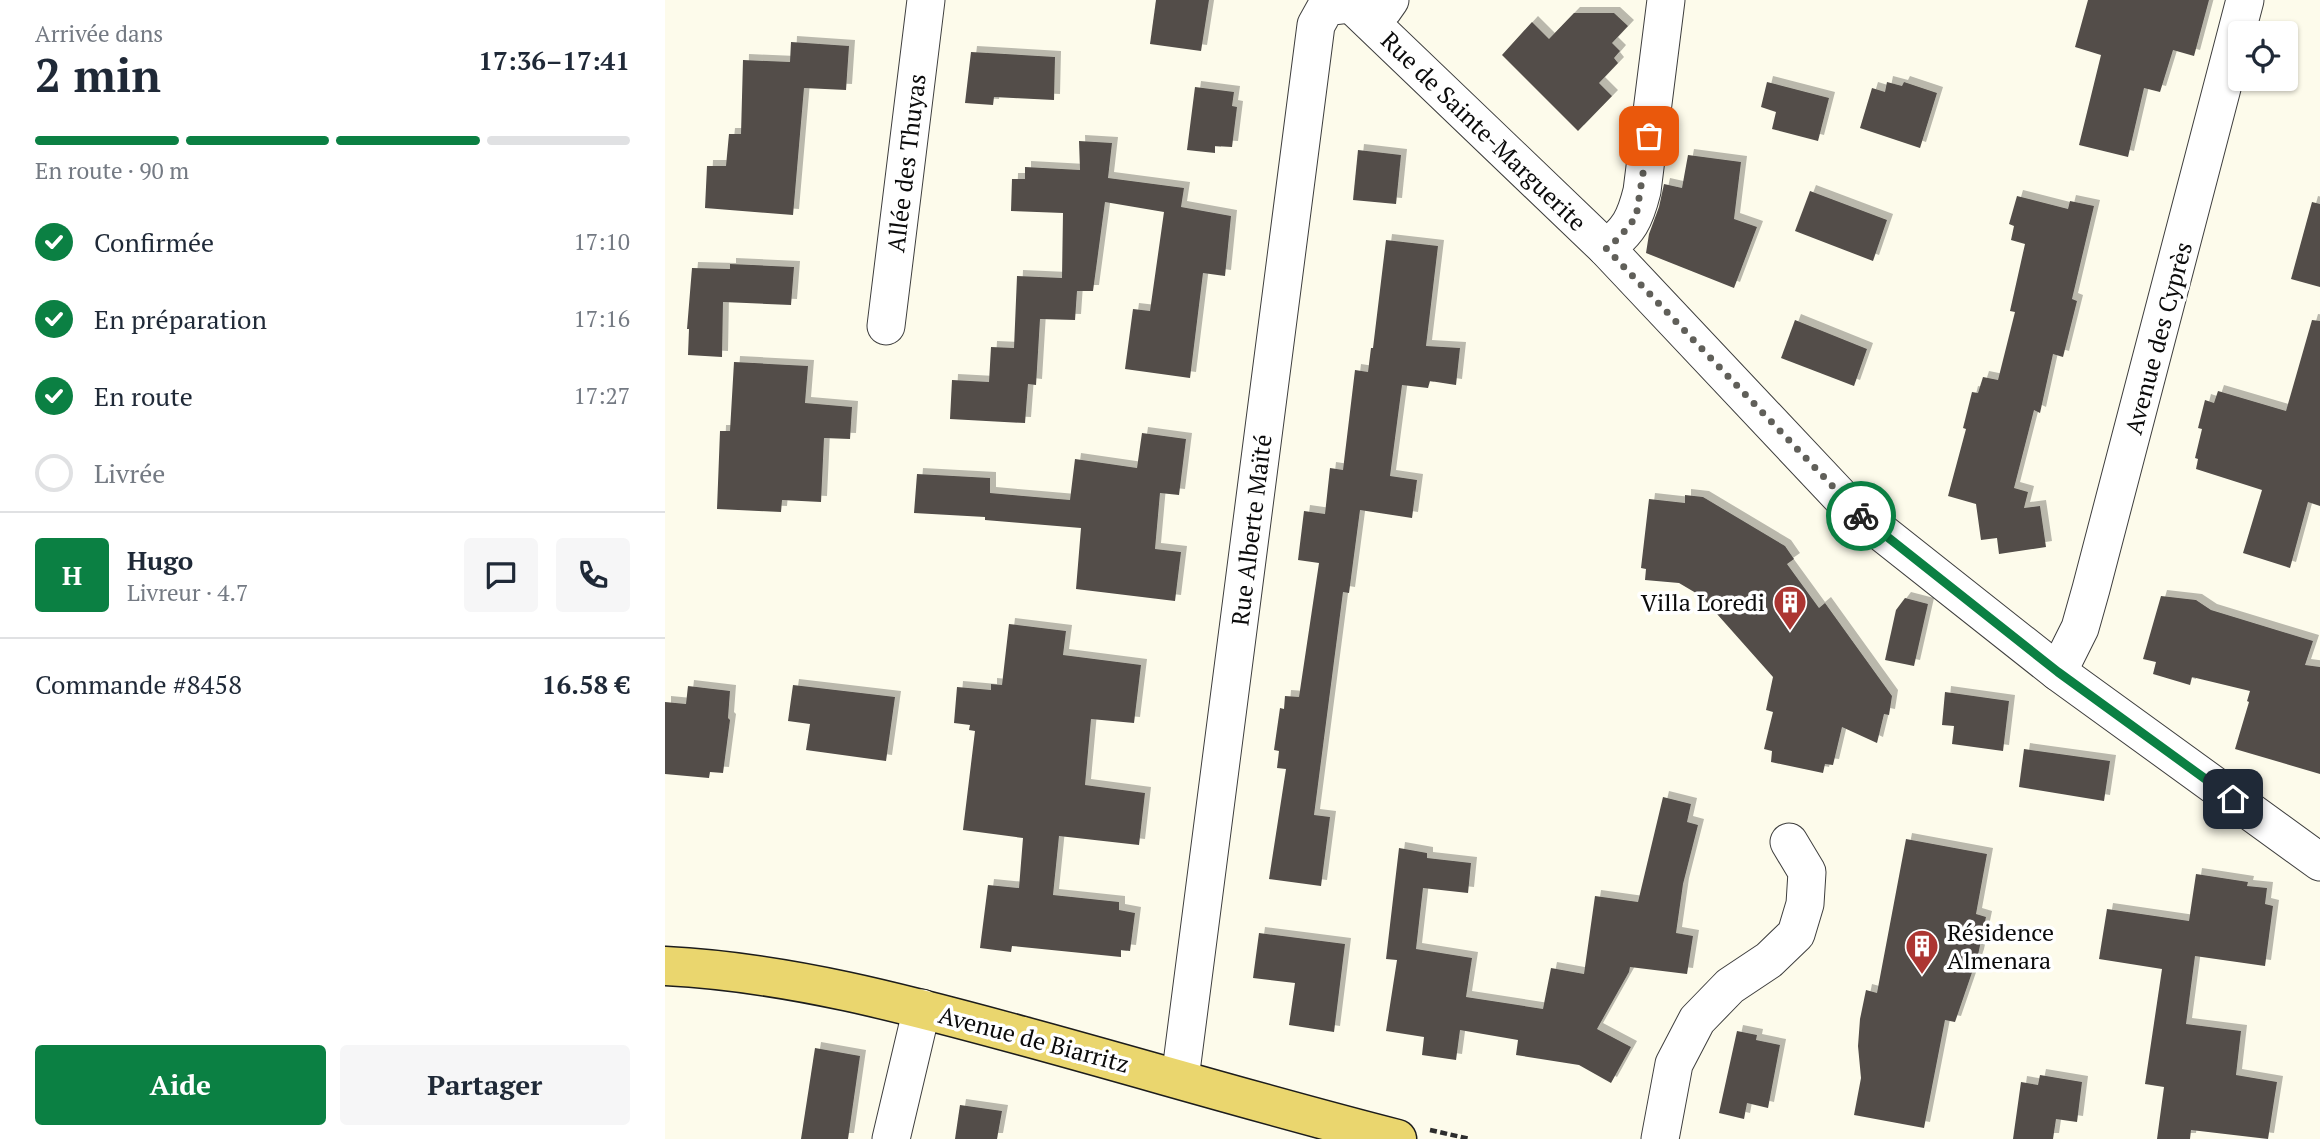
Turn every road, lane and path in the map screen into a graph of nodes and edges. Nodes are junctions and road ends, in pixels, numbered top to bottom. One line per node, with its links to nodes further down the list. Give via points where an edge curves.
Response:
1 (926, 0): 7 (street, Allée des Thuyas)
2 (1390, 0): 5 (street, via 1383,10)
3 (1666, 0): 6 (street, via 1636,217)
4 (2245, 0): 8 (street, Avenue des Cyprès, via 2091,589 2080,628)
5 (1349, 2): 6 (street, Rue de Sainte-Marguerite); 13 (street, Rue Alberte Maïté, via 1326,7 1316,25 1311,56)
6 (1606, 248): 8 (street, Rue de Sainte-Marguerite, via 1853,509)
7 (886, 326)
8 (2058, 672): 10 (street, Rue de Sainte-Marguerite)
9 (1789, 842): 16 (street, via 1807,872 1805,904 1796,934 1769,960 1730,985 1697,1020 1674,1064)
10 (2320, 862)
11 (665, 966): 12 (main road, Avenue de Biarritz, via 828,987)
12 (922, 1008): 13 (main road, Avenue de Biarritz); 14 (street)
13 (1180, 1079): 15 (main road, Avenue de Biarritz)
14 (891, 1139)
15 (1397, 1139)
16 (1660, 1139)

